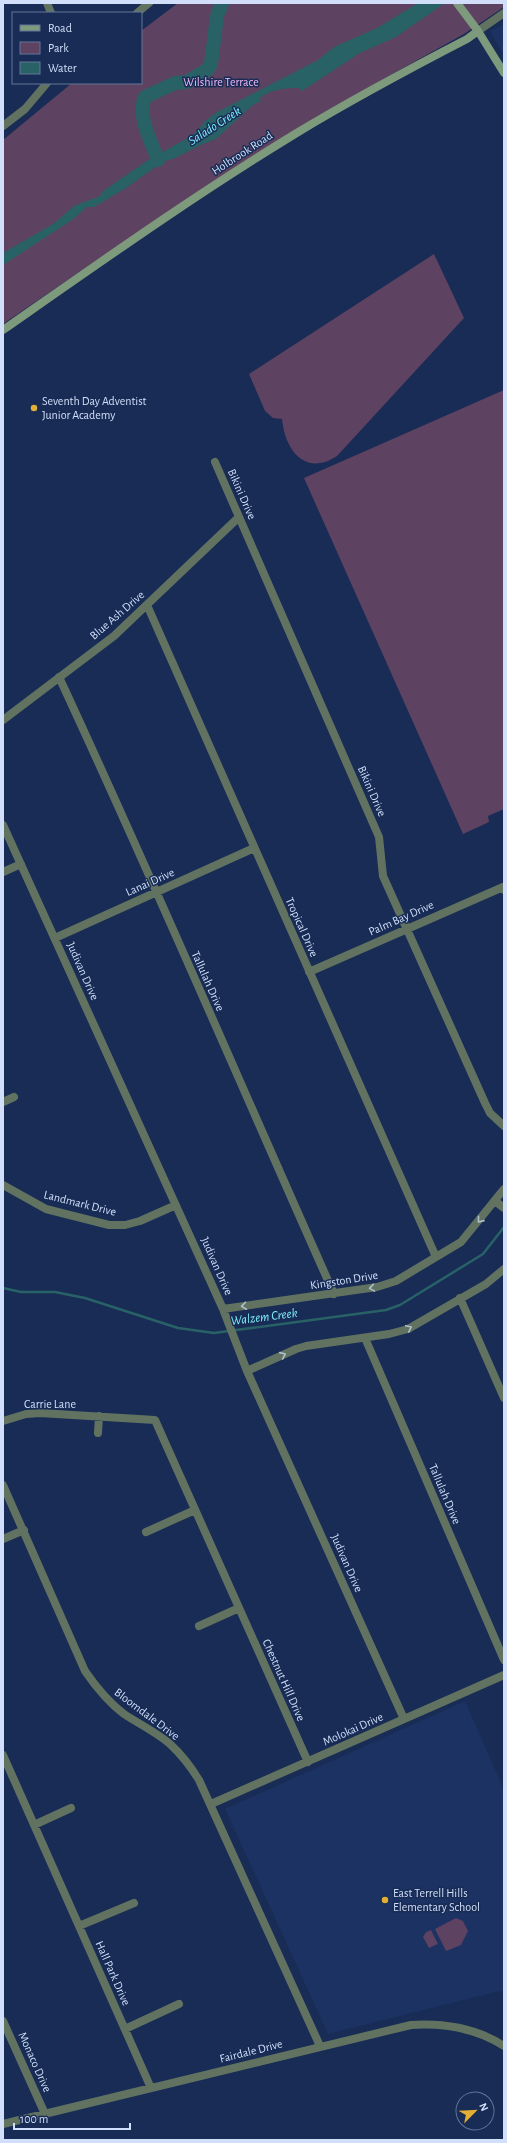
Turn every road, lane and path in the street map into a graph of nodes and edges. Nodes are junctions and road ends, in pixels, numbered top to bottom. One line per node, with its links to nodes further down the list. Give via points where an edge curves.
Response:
1 (149, 3): 3 (street)
2 (456, 3): 5 (street)
3 (138, 12)
4 (504, 13): 5 (street, Holbrook Road)
5 (478, 31): 6 (street); 9 (street, Holbrook Road, via 294,134)
6 (504, 73)
7 (46, 84): 8 (street, via 25,109)
8 (3, 126)
9 (3, 330)
10 (215, 462): 11 (street, Bikini Drive)
11 (239, 517): 12 (street, Blue Ash Drive); 21 (street, Bikini Drive, via 379,837 383,876)
12 (147, 605): 13 (street, Blue Ash Drive, via 114,636); 16 (street, Tropical Drive)
13 (59, 677): 14 (street, Blue Ash Drive); 20 (street, Tallulah Drive, via 123,816)
14 (3, 720)
15 (3, 825): 17 (street, Judivan Drive)
16 (254, 848): 20 (street, Lanai Drive); 23 (street, Tropical Drive)
17 (21, 864): 18 (street); 22 (street, Judivan Drive)
18 (3, 872)
19 (503, 889): 21 (street, Palm Bay Drive)
20 (155, 893): 22 (street, Lanai Drive); 34 (street, Tallulah Drive)
21 (407, 929): 23 (street, Palm Bay Drive); 26 (street, Bikini Drive, via 485,1103 490,1113)
22 (55, 938): 30 (street, Judivan Drive)
23 (309, 972): 32 (street, Tropical Drive)
24 (14, 1097): 25 (street)
25 (3, 1102)
26 (504, 1126)
27 (3, 1185): 30 (street, Landmark Drive, via 46,1209 109,1225 125,1225 140,1221)
28 (504, 1189): 29 (street, Kingston Drive)
29 (495, 1200): 31 (street); 32 (street, Kingston Drive, one-way to 32, via 461,1242)
30 (176, 1205): 36 (street, Judivan Drive)
31 (504, 1208)
32 (436, 1257): 34 (street, Kingston Drive, one-way to 34, via 387,1285)
33 (504, 1269): 35 (street, via 486,1284)
34 (334, 1294): 36 (street, Kingston Drive, one-way to 36)
35 (460, 1298): 37 (street, one-way to 35, via 408,1329); 39 (street)
36 (223, 1309): 38 (street, Judivan Drive)
37 (365, 1338): 38 (street, one-way to 37, via 296,1349); 51 (street, Tallulah Drive)
38 (247, 1371): 53 (street, Judivan Drive)
39 (504, 1398)
40 (99, 1416): 41 (street, Carrie Lane, via 40,1413); 42 (street, Carrie Lane); 43 (street)
41 (3, 1420)
42 (155, 1420): 45 (street, Chestnut Hill Drive)
43 (98, 1433)
44 (3, 1485): 46 (street, Bloomdale Drive)
45 (195, 1510): 47 (street); 49 (street, Chestnut Hill Drive)
46 (24, 1530): 48 (street); 56 (street, Bloomdale Drive, via 79,1657 93,1683 112,1704 160,1736 182,1756 199,1780)
47 (146, 1532)
48 (3, 1539)
49 (239, 1608): 50 (street); 55 (street, Chestnut Hill Drive)
50 (199, 1626)
51 (504, 1660)
52 (504, 1675): 53 (street, Molokai Drive)
53 (404, 1719): 55 (street, Molokai Drive)
54 (3, 1755): 58 (street, Hall Park Drive)
55 (308, 1762): 56 (street, Molokai Drive)
56 (211, 1804): 64 (street, Bloomdale Drive)
57 (71, 1808): 58 (street)
58 (34, 1825): 60 (street, Hall Park Drive)
59 (134, 1903): 60 (street)
60 (79, 1926): 63 (street, Hall Park Drive)
61 (179, 2004): 63 (street)
62 (3, 2021): 67 (street, Monaco Drive)
63 (124, 2029): 66 (street, Hall Park Drive)
64 (320, 2046): 65 (street, Fairdale Drive, via 394,2028 426,2024 472,2030); 66 (street, Fairdale Drive)
65 (504, 2046)
66 (151, 2088): 67 (street, Fairdale Drive)
67 (45, 2114): 68 (street, Fairdale Drive)
68 (3, 2124)

